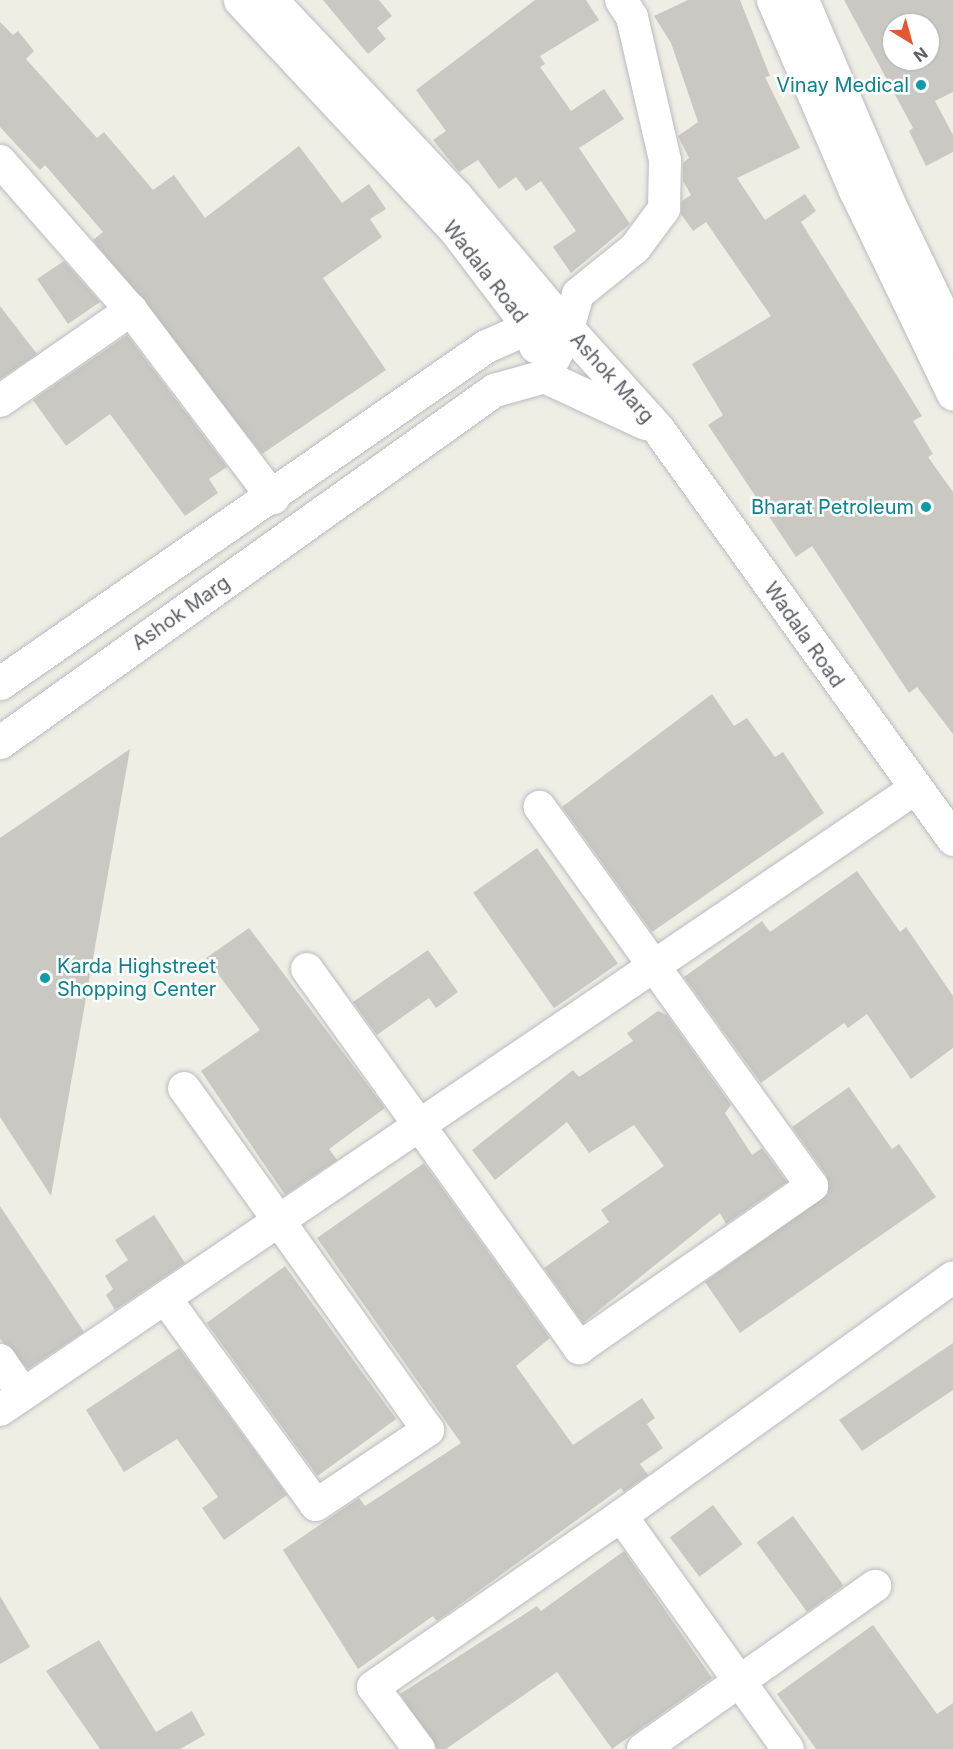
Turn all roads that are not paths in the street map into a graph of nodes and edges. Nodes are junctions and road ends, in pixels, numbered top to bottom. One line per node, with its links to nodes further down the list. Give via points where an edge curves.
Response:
1 (240, 0): 8 (street, Wadala Road, via 456,231)
2 (271, 0): 9 (street, Wadala Road, via 455,195)
3 (621, 0): 9 (street, via 632,16 665,160 664,209 635,248 578,294)
4 (773, 0): 12 (street, via 855,190)
5 (802, 0): 10 (street, via 889,204)
6 (0, 161): 7 (street)
7 (132, 310): 13 (street); 15 (street)
8 (529, 327): 9 (street, Ashok Marg); 11 (street, Wadala Road); 15 (street, Ashok Marg, via 486,346)
9 (568, 329): 11 (street); 14 (street, Ashok Marg)
10 (953, 337)
11 (544, 376): 14 (street, Ashok Marg); 17 (street, Ashok Marg, via 494,390)
12 (953, 394)
13 (0, 401)
14 (658, 429): 18 (street, Wadala Road)
15 (273, 498): 16 (street, Ashok Marg)
16 (0, 683)
17 (0, 742)
18 (913, 790): 20 (street, Wadala Road); 21 (street)
19 (540, 807): 21 (street)
20 (953, 839)
21 (654, 966): 24 (street); 24 (street, via 812,1185 579,1348)
22 (307, 969): 24 (street)
23 (184, 1088): 25 (street)
24 (419, 1125): 25 (street)
25 (280, 1219): 27 (street); 27 (street, via 428,1430 316,1505)
26 (953, 1277): 30 (street)
27 (165, 1298): 29 (street)
28 (0, 1360): 29 (street)
29 (12, 1402)
30 (621, 1516): 32 (street); 33 (street, via 373,1687)
31 (875, 1586): 32 (street)
32 (739, 1680): 34 (street); 35 (street)
33 (419, 1749)
34 (643, 1749)
35 (788, 1749)

